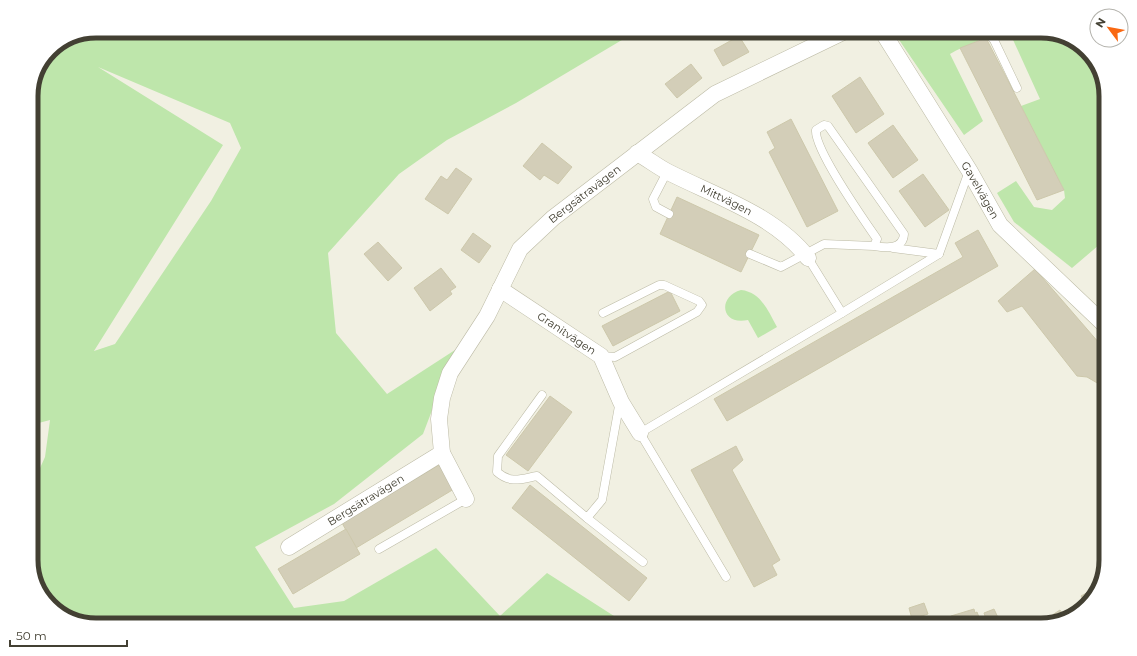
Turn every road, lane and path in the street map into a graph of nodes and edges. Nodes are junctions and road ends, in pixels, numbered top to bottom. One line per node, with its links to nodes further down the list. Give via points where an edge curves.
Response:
1 (831, 38): 5 (street, Bergsätravägen, via 715,94)
2 (886, 38): 6 (street, Gavelvägen)
3 (992, 38): 4 (lane)
4 (1017, 88)
5 (637, 153): 7 (street, Mittvägen); 14 (street, Bergsätravägen, via 553,218 520,249)
6 (969, 170): 12 (lane); 17 (street, Gavelvägen, via 1000,225)
7 (667, 172): 8 (lane, via 653,199 656,207); 13 (street, Mittvägen, via 760,216)
8 (669, 214)
9 (874, 246): 10 (lane); 10 (lane, via 877,239 834,172 820,144 816,135 816,130 820,126 828,126 900,226 904,239); 13 (lane, via 824,244)
10 (893, 248): 12 (lane)
11 (750, 254): 13 (lane, via 781,267)
12 (939, 254): 16 (lane)
13 (806, 256): 16 (lane)
14 (500, 289): 18 (street, Granitvägen); 22 (street, Bergsätravägen, via 487,316 450,373 442,398)
15 (603, 313): 18 (lane, via 659,285 699,301 702,305 697,312 645,342 615,357)
16 (842, 313): 21 (lane)
17 (1099, 319)
18 (601, 356): 20 (street, Granitvägen)
19 (542, 395): 24 (lane, via 498,456 497,472 511,481 537,476)
20 (621, 402): 21 (street, Granitvägen); 24 (lane, via 602,500)
21 (640, 433): 28 (lane)
22 (442, 454): 23 (street, Bergsätravägen); 25 (street, Bergsätravägen)
23 (466, 499): 26 (lane, Bergsätravägen)
24 (587, 518): 27 (lane)
25 (290, 547)
26 (378, 549)
27 (643, 562)
28 (726, 577)

